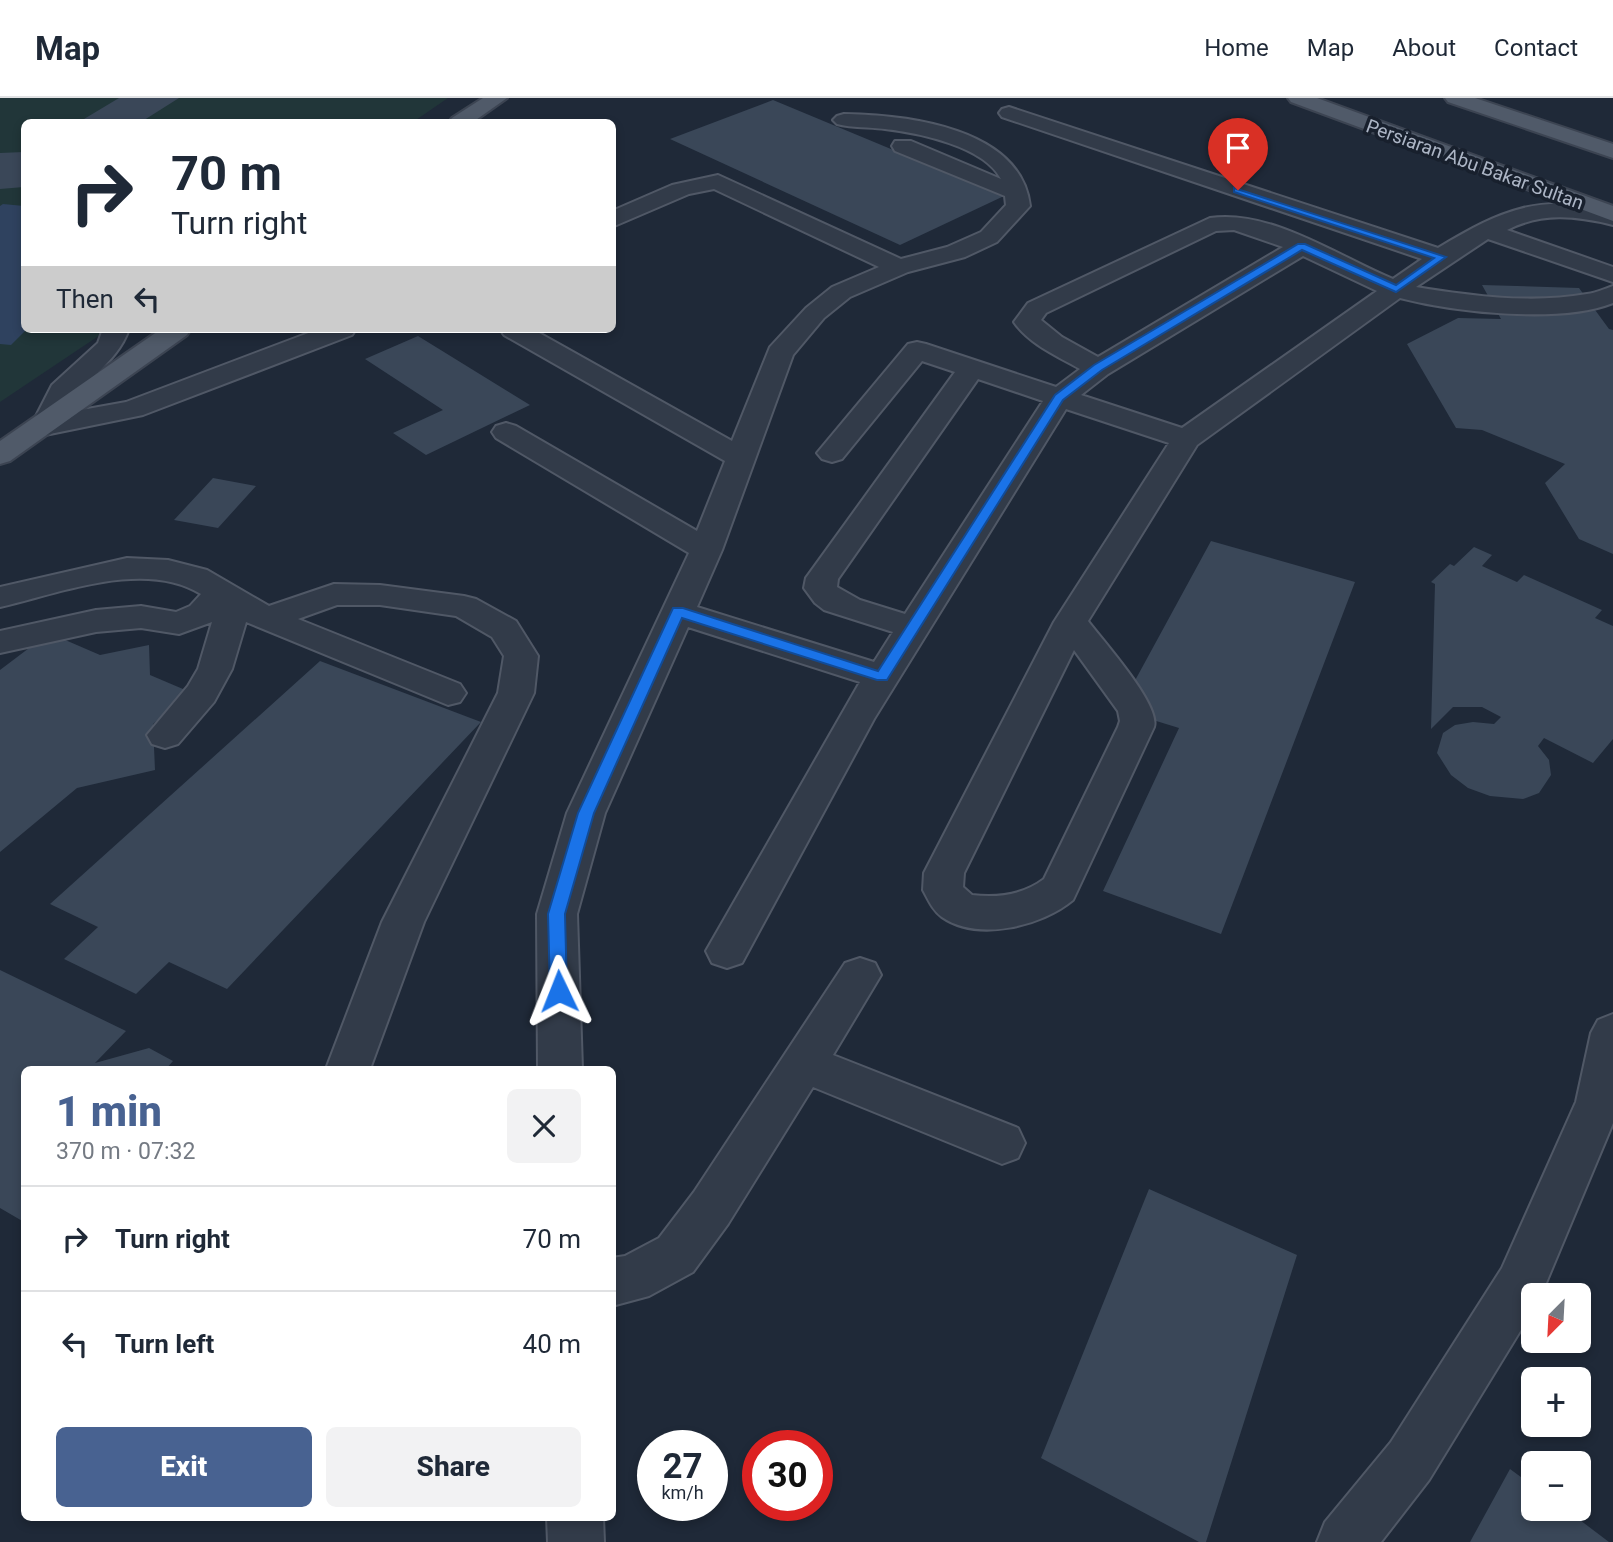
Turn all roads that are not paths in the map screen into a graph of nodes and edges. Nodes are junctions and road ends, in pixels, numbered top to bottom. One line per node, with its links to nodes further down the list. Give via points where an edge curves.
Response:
1 (497, 98): 5 (main road)
2 (1298, 98): 7 (main road, Persiaran Abu Bakar Sultan)
3 (1455, 98): 6 (main road)
4 (1009, 113): 14 (street)
5 (464, 119)
6 (1613, 151)
7 (1490, 170): 9 (street, via 1517,193); 10 (main road, Persiaran Abu Bakar Sultan)
8 (1017, 192): 8 (street, via 979,179 844,120 897,123 971,145 993,156 1008,171); 15 (street, via 1018,206 989,237 956,252)
9 (1521, 213): 10 (street, via 1563,209); 12 (street)
10 (1613, 216)
11 (616, 218): 15 (street, via 709,181 718,182)
12 (1485, 230): 14 (street); 16 (street)
13 (1302, 246): 17 (street); 23 (street); 23 (street, via 1249,225 1227,221 1210,225 1037,309 1027,322)
14 (1441, 257): 17 (street)
15 (899, 267): 31 (street, via 841,292 815,313 780,353)
16 (1613, 275)
17 (1396, 289): 18 (street, via 1531,305 1598,302); 28 (street)
18 (1613, 294)
19 (115, 333): 26 (street, via 110,346 62,391)
20 (172, 333): 26 (main road)
21 (332, 333): 26 (street, via 133,409)
22 (520, 333): 31 (street)
23 (1098, 368): 25 (street)
24 (971, 369): 25 (street); 29 (street, via 917,350); 37 (street, via 822,578 820,588 825,597)
25 (1059, 398): 28 (street); 37 (street)
26 (45, 426): 30 (main road)
27 (506, 432): 32 (street)
28 (1185, 439): 36 (street)
29 (832, 453)
30 (0, 455)
31 (740, 458): 32 (street)
32 (706, 550): 35 (street)
33 (0, 597): 34 (street, via 127,568 196,577)
34 (241, 605): 38 (street, via 179,623 141,617 96,621); 40 (street); 41 (street, via 202,693); 46 (street, via 334,594 380,595 464,607 504,629 521,656 516,693 403,922)
35 (678, 612): 39 (street); 47 (street, via 586,813 556,914)
36 (1071, 622): 36 (street, via 1135,709 1138,721 1059,888 1037,904 977,914 956,906 943,890 944,873)
37 (913, 627): 39 (street)
38 (0, 642)
39 (882, 677): 42 (street)
40 (448, 693)
41 (165, 735)
42 (727, 951)
43 (860, 975): 45 (street)
44 (1613, 1033): 52 (street, via 1599,1102 1520,1285 1410,1461)
45 (802, 1062): 48 (street); 49 (street, via 711,1208 676,1255 631,1279)
46 (349, 1066)
47 (560, 1066)
48 (1002, 1143)
49 (616, 1281)
50 (575, 1521): 51 (street)
51 (576, 1542)
52 (1345, 1542)

